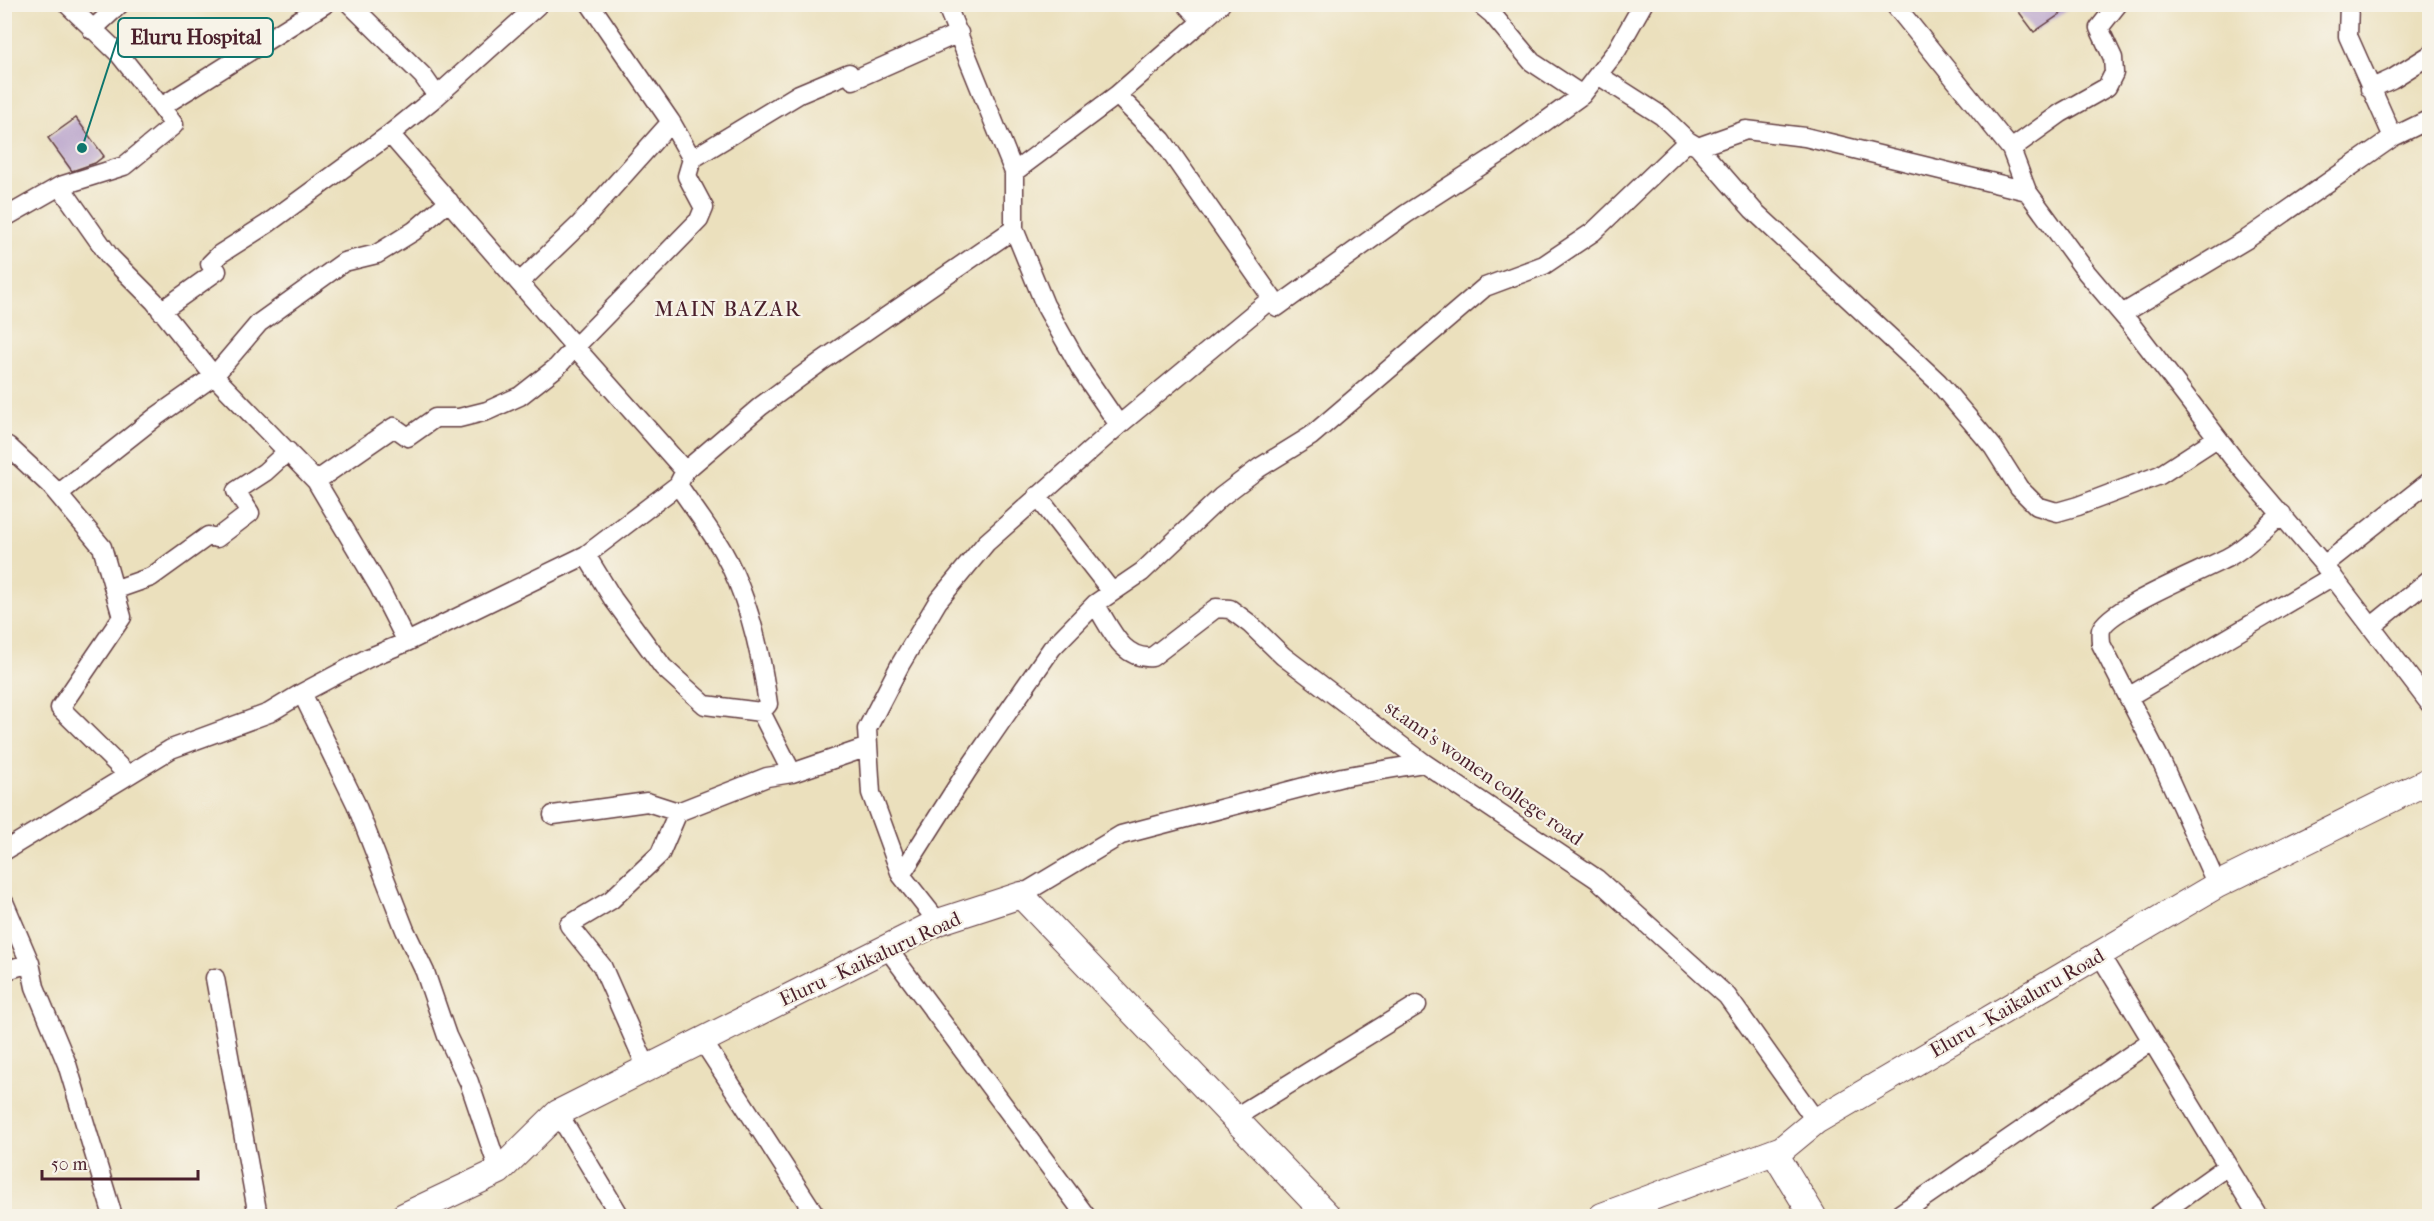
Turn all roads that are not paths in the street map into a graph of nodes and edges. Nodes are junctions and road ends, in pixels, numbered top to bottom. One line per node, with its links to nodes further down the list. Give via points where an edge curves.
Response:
1 (68, 4): 16 (street)
2 (120, 4): 16 (street)
3 (325, 4): 24 (street)
4 (350, 4): 23 (street, via 423,76)
5 (539, 4): 23 (street)
6 (590, 4): 26 (street)
7 (1186, 4): 15 (street)
8 (1221, 4): 15 (street)
9 (1480, 4): 22 (street, via 1532,62)
10 (1643, 4): 19 (street)
11 (1894, 4): 30 (street)
12 (2118, 4): 30 (street, via 2099,28 2113,58 2114,73 2107,87 2061,113)
13 (2349, 4): 20 (street, via 2348,36)
14 (953, 7): 17 (street)
15 (1202, 21): 21 (street)
16 (92, 30): 24 (street, via 119,54)
17 (959, 33): 31 (street, via 853,80 849,73 799,94); 32 (street)
18 (2430, 55): 20 (street)
19 (1598, 75): 22 (street); 29 (street, via 1662,116)
20 (2370, 89): 28 (street)
21 (1117, 95): 32 (street); 39 (street, via 1162,140)
22 (1582, 95): 39 (street, via 1277,307)
23 (437, 96): 27 (street)
24 (161, 107): 33 (street, via 174,125 124,166)
25 (2430, 118): 28 (street)
26 (671, 122): 31 (street); 38 (street, via 580,224)
27 (390, 134): 35 (street); 40 (street, via 220,254 210,264 217,271)
28 (2393, 137): 41 (street, via 2247,239)
29 (1693, 144): 34 (street, via 1746,130 1805,137); 45 (street, via 1753,210 1938,382 2037,506 2057,512 2078,506 2160,475); 58 (street, via 1593,231 1544,265 1485,287 1311,436 1221,497 1142,572)
30 (2011, 149): 34 (street)
31 (692, 159): 42 (street, via 687,176 704,208 699,220)
32 (1014, 172): 37 (street)
33 (60, 186): 36 (street); 40 (street, via 110,257)
34 (2027, 191): 41 (street)
35 (449, 201): 38 (street); 43 (street, via 414,231 377,254 344,262 259,324)
36 (4, 218)
37 (1014, 229): 44 (street, via 1045,305 1082,371); 48 (street, via 822,361)
38 (520, 282): 42 (street)
39 (1272, 298): 44 (street)
40 (161, 311): 43 (street)
41 (2122, 314): 45 (street)
42 (575, 347): 48 (street); 49 (street, via 520,396 487,411 459,418 435,418 408,437 394,427)
43 (214, 376): 47 (street); 51 (street)
44 (1119, 425): 52 (street)
45 (2217, 438): 53 (street)
46 (4, 447): 51 (street, via 8,446)
47 (288, 451): 49 (street); 57 (street, via 236,491 250,513 217,538 208,536 151,577)
48 (682, 478): 54 (street); 65 (street, via 723,551 749,616 761,655 768,704)
49 (316, 481): 61 (street)
50 (2430, 481): 55 (street)
51 (58, 494): 57 (street, via 102,547)
52 (1037, 496): 58 (street); 66 (street, via 986,543 938,601 867,729)
53 (2282, 514): 55 (street); 63 (street, via 2235,553 2153,592 2109,619 2101,630 2101,644)
54 (586, 555): 61 (street); 65 (street, via 663,667 705,705)
55 (2328, 570): 60 (street); 63 (street)
56 (2430, 579): 60 (street)
57 (114, 590): 69 (street, via 122,617 60,708)
58 (1112, 592): 59 (street)
59 (1095, 604): 67 (street, st.ann's women college road, via 1126,652 1140,658 1152,657 1216,608 1230,609 1283,656); 74 (street, via 1052,648)
60 (2371, 627): 64 (street)
61 (407, 642): 62 (street)
62 (302, 693): 69 (street, via 268,713 171,749); 93 (street, via 390,885 447,1036 469,1082)
63 (2128, 697): 75 (street)
64 (2430, 704)
65 (761, 712): 68 (street)
66 (868, 747): 68 (street); 74 (street, via 872,793)
67 (1424, 763): 76 (street, via 1342,777 1121,835); 90 (street, st.ann's women college road, via 1597,879 1727,996)
68 (792, 773): 71 (street, via 767,777)
69 (128, 776): 73 (street)
70 (2430, 780): 75 (main road, Eluru - Kaikaluru Road)
71 (678, 812): 72 (street, via 647,802); 87 (street, via 660,855 611,900 569,926 602,966)
72 (553, 815)
73 (4, 851)
74 (901, 874): 78 (street)
75 (2217, 885): 80 (main road, Eluru - Kaikaluru Road)
76 (1021, 895): 78 (main road, Eluru - Kaikaluru Road); 89 (main road)
77 (4, 902): 81 (street)
78 (938, 922): 79 (main road, Eluru - Kaikaluru Road)
79 (887, 948): 85 (main road, Eluru - Kaikaluru Road); 99 (street)
80 (2100, 955): 86 (street); 90 (main road, Eluru - Kaikaluru Road)
81 (30, 963): 82 (street); 94 (street, via 35,987 67,1065)
82 (4, 971)
83 (215, 978): 95 (street)
84 (1417, 1005): 89 (street)
85 (702, 1040): 87 (main road, Eluru - Kaikaluru Road); 98 (street)
86 (2151, 1041): 92 (street); 103 (street)
87 (647, 1068): 88 (main road, Eluru - Kaikaluru Road)
88 (558, 1113): 93 (main road, Eluru - Kaikaluru Road); 97 (street)
89 (1234, 1118): 100 (main road)
90 (1816, 1120): 91 (main road, Eluru - Kaikaluru Road)
91 (1774, 1152): 101 (main road, Eluru - Kaikaluru Road); 102 (main road)
92 (2226, 1167): 104 (street); 105 (street)
93 (499, 1172): 96 (main road, Eluru - Kaikaluru Road)
94 (113, 1216)
95 (258, 1216)
96 (404, 1216)
97 (620, 1216)
98 (816, 1216)
99 (1086, 1216)
100 (1328, 1216)
101 (1602, 1216)
102 (1813, 1216)
103 (1897, 1216)
104 (2157, 1216)
105 (2258, 1216)

